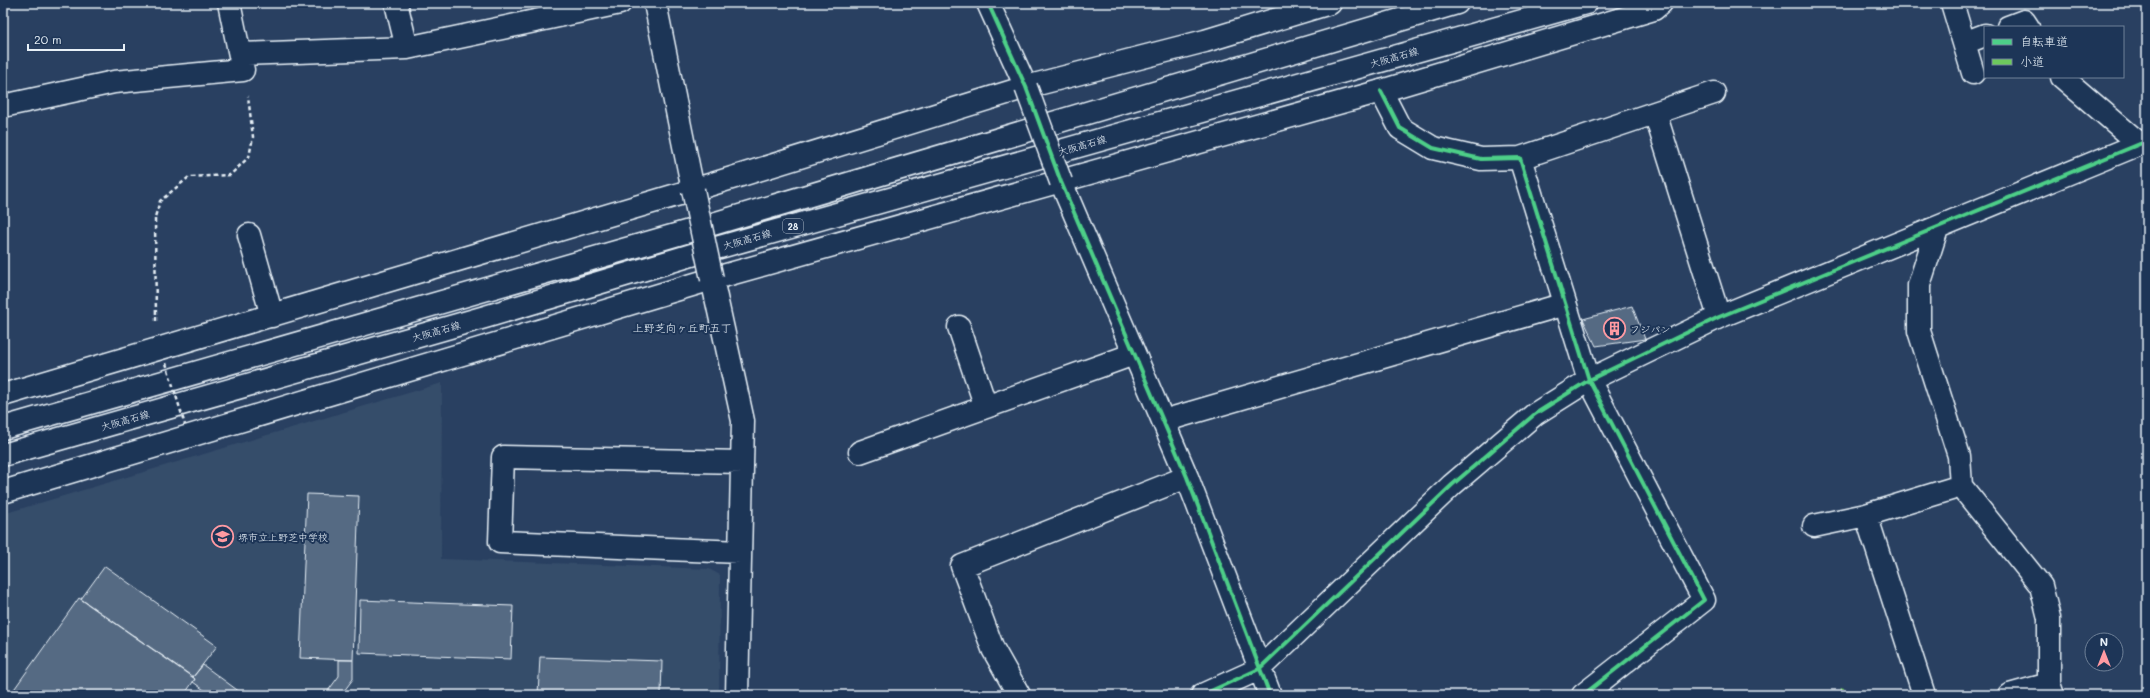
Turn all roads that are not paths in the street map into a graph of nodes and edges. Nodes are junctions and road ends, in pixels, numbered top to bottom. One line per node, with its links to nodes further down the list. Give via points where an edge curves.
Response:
1 (229, 3): 16 (street)
2 (396, 3): 15 (street)
3 (620, 3): 15 (street)
4 (655, 3): 27 (street)
5 (988, 3): 19 (street)
6 (1330, 3): 19 (street, via 1204,41)
7 (1457, 3): 40 (street, via 696,229)
8 (1586, 3): 42 (street, 大阪高石線 / 28, via 695,254)
9 (1661, 3): 20 (street, via 1654,9)
10 (1952, 3): 14 (street)
11 (2011, 26): 12 (street, via 2024,21)
12 (2027, 26)
13 (1984, 35): 14 (street)
14 (1964, 43): 17 (street)
15 (407, 48): 16 (street)
16 (242, 62): 22 (street, via 114,82)
17 (1974, 72)
18 (2063, 78): 24 (street)
19 (1026, 87): 26 (street, bridge); 27 (street)
20 (1381, 91): 25 (street, via 1400,128 1433,148 1481,159); 26 (street)
21 (1714, 93): 23 (street)
22 (3, 106)
23 (1655, 113): 25 (street); 33 (street)
24 (2144, 142): 28 (street)
25 (1520, 158): 31 (street)
26 (1061, 182): 30 (street); 35 (street)
27 (693, 190): 30 (street, bridge); 32 (street)
28 (1937, 229): 33 (street); 45 (street, via 1919,285 1919,331 1959,456)
29 (249, 235): 32 (street)
30 (712, 279): 43 (street, via 743,421); 46 (street)
31 (1565, 304): 36 (street); 39 (street)
32 (272, 316): 37 (street, via 163,356)
33 (1719, 318): 36 (street)
34 (959, 327): 38 (street)
35 (1134, 354): 38 (street); 39 (street)
36 (1589, 380): 50 (street, via 1535,414 1452,485); 56 (street, via 1704,600)
37 (3, 395)
38 (986, 407): 41 (street)
39 (1163, 421): 44 (street)
40 (3, 428)
41 (860, 452)
42 (3, 455)
43 (742, 462): 49 (street); 49 (street, via 503,457 500,542)
44 (1187, 477): 50 (street); 53 (street, via 962,566 993,649)
45 (1961, 486): 47 (street); 51 (street, via 2041,586 2049,618)
46 (3, 492)
47 (1866, 514): 48 (street); 57 (street)
48 (1814, 526)
49 (740, 552): 52 (street)
50 (1259, 669): 54 (street); 55 (street)
51 (2051, 690): 58 (street)
52 (736, 695)
53 (1019, 695)
54 (1202, 695)
55 (1270, 695)
56 (1584, 695)
57 (1924, 695)
58 (2009, 695)

